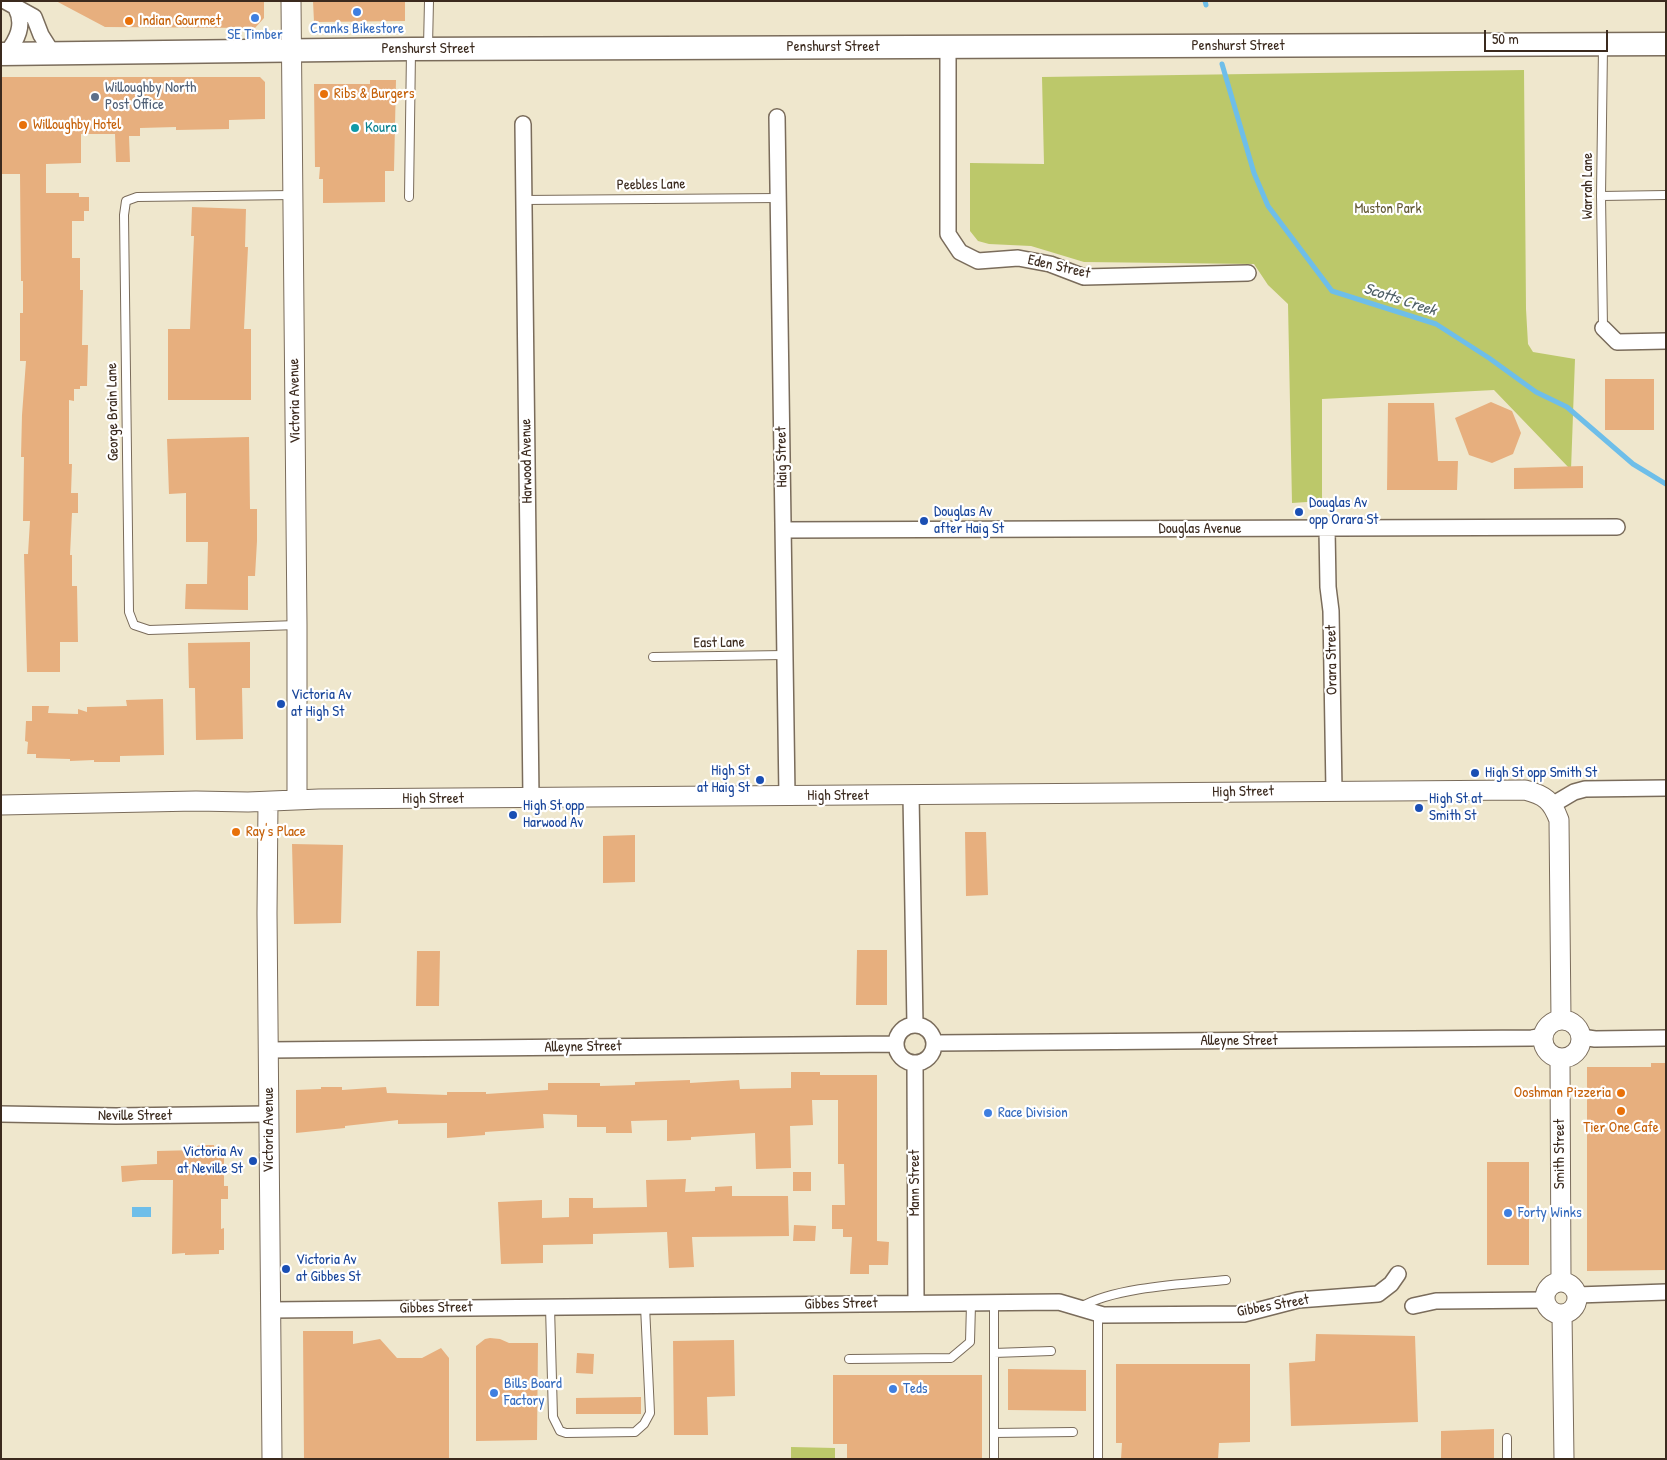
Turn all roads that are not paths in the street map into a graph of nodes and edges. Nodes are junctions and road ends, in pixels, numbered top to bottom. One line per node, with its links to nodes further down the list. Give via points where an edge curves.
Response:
1 (291, 1): 8 (street, Victoria Avenue)
2 (428, 1): 7 (lane)
3 (10, 5): 9 (street, via 21,22 15,42); 10 (street, via 34,17)
4 (1666, 44): 5 (main road, Penshurst Street)
5 (1603, 45): 6 (main road, Penshurst Street); 15 (lane, Warrah Lane)
6 (948, 46): 7 (main road, Penshurst Street); 19 (street, Eden Street, via 948,234 960,252 978,261 1018,258 1050,264 1084,276)
7 (420, 48): 8 (main road, Penshurst Street); 14 (lane)
8 (292, 50): 10 (main road, Penshurst Street); 13 (street, Victoria Avenue)
9 (4, 54): 10 (main road, Penshurst Street)
10 (53, 54)
11 (777, 117): 17 (street, Haig Street)
12 (522, 124): 18 (street, Harwood Avenue)
13 (293, 195): 25 (street, Victoria Avenue); 25 (lane, George Brain Lane, via 137,197 126,201 128,602 134,625 149,630)
14 (409, 196)
15 (1602, 196): 16 (lane); 20 (lane, Warrah Lane)
16 (1666, 196)
17 (778, 198): 18 (lane, Peebles Lane); 24 (street, Haig Street)
18 (524, 200): 32 (street, Harwood Avenue)
19 (1248, 274)
20 (1603, 328): 21 (street, via 1617,342)
21 (1666, 341)
22 (1617, 527): 23 (street, Douglas Avenue)
23 (1327, 529): 24 (street, Douglas Avenue); 29 (street, Orara Street)
24 (783, 530): 26 (street, Haig Street)
25 (298, 624): 33 (street, Victoria Avenue)
26 (784, 655): 27 (lane, East Lane); 31 (street, Haig Street)
27 (654, 657)
28 (1666, 788): 36 (street, via 1585,789)
29 (1334, 791): 30 (street, High Street); 36 (street, High Street, via 1525,790 1538,793)
30 (911, 795): 31 (street, High Street); 38 (street)
31 (786, 796): 32 (street, High Street)
32 (531, 798): 33 (street, High Street)
33 (297, 800): 34 (street, High Street)
34 (268, 802): 35 (street, High Street); 44 (street, Victoria Avenue)
35 (1, 804)
36 (1552, 805): 37 (street, via 1560,832)
37 (1561, 1020): 39 (street, via 1549,1025); 40 (street, via 1572,1023)
38 (915, 1025): 42 (street, via 926,1028); 43 (street, via 900,1032)
39 (1543, 1036): 42 (street, Alleyne Street); 45 (street, via 1545,1048)
40 (1581, 1037): 41 (street, via 1595,1040); 45 (street, via 1575,1052)
41 (1666, 1038)
42 (934, 1043): 46 (street, via 931,1055)
43 (896, 1044): 44 (street, Alleyne Street); 46 (street, via 904,1060)
44 (269, 1050): 48 (street, Victoria Avenue)
45 (1560, 1058): 51 (street, Smith Street)
46 (915, 1063): 55 (street, Mann Street)
47 (1, 1114): 48 (street, Neville Street)
48 (269, 1114): 62 (street, Victoria Avenue)
49 (1398, 1274): 63 (street, Gibbes Street, via 1378,1294 1298,1300 1244,1314)
50 (1226, 1280): 61 (lane, via 1144,1289 1094,1300)
51 (1561, 1281): 53 (street, via 1570,1284); 54 (street, via 1550,1285)
52 (1666, 1292): 53 (street)
53 (1577, 1295): 64 (street, via 1573,1309)
54 (1545, 1300): 59 (street, via 1436,1301); 64 (street, via 1549,1310)
55 (916, 1303): 56 (street, Gibbes Street); 58 (street, Gibbes Street)
56 (971, 1304): 57 (street, Gibbes Street); 67 (lane, via 970,1342 951,1358)
57 (994, 1304): 61 (street, Gibbes Street, via 1059,1302); 66 (lane)
58 (644, 1306): 60 (street, Gibbes Street); 60 (lane, via 650,1413 644,1424 636,1432 566,1433 560,1431 553,1417)
59 (1413, 1306)
60 (550, 1307): 62 (street, Gibbes Street)
61 (1080, 1308): 63 (street, Gibbes Street)
62 (271, 1310): 71 (street, Victoria Avenue)
63 (1098, 1314): 73 (lane)
64 (1562, 1314): 75 (street)
65 (1051, 1351): 66 (lane)
66 (994, 1353): 69 (lane)
67 (849, 1359)
68 (1074, 1432): 69 (lane)
69 (994, 1433): 72 (lane)
70 (1507, 1438): 74 (lane)
71 (272, 1459)
72 (994, 1459)
73 (1098, 1459)
74 (1507, 1459)
75 (1564, 1459)

